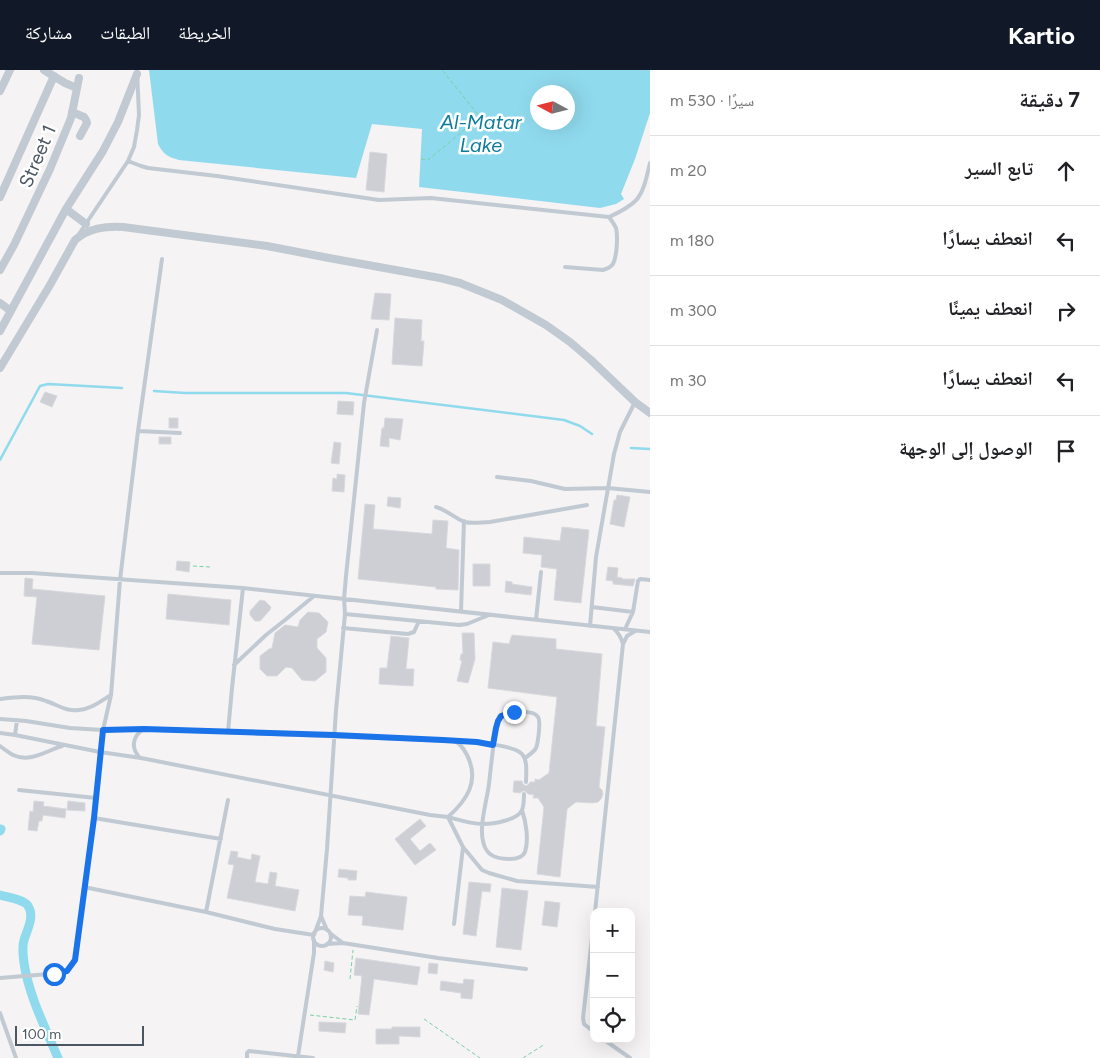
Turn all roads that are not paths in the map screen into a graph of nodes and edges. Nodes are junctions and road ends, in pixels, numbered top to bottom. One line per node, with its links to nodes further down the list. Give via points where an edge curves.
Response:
1 (10, 70): 7 (street)
2 (44, 70): 4 (street)
3 (137, 72): 10 (lane, via 138,130); 13 (street, via 111,136)
4 (54, 76): 6 (street); 12 (street)
5 (79, 78): 6 (street, Street 1)
6 (77, 88): 8 (street, Street 1)
7 (0, 91)
8 (72, 112): 9 (street, via 86,120); 18 (street, Street 1, via 42,187)
9 (80, 136)
10 (128, 161): 14 (lane, via 148,168 379,200 431,198); 15 (lane)
11 (650, 163): 14 (lane, via 640,196 625,210)
12 (0, 197)
13 (66, 209): 15 (street); 21 (street)
14 (609, 217): 19 (lane, via 618,237 609,268)
15 (86, 224): 16 (lane)
16 (75, 240): 24 (street); 25 (street, via 98,228 123,227 268,246 454,281 502,300 546,325 592,360)
17 (162, 259): 27 (lane)
18 (1, 266)
19 (565, 267)
20 (0, 303): 21 (street)
21 (12, 311): 23 (street)
22 (377, 330): 41 (lane, via 364,404)
23 (0, 331)
24 (0, 368)
25 (635, 402): 26 (street); 30 (lane, via 620,432)
26 (650, 413)
27 (138, 431): 28 (lane); 37 (lane)
28 (180, 433)
29 (497, 477): 30 (lane, via 565,489)
30 (608, 488): 31 (lane); 42 (lane, via 596,558)
31 (650, 492)
32 (587, 505): 34 (lane, via 490,522)
33 (436, 507): 34 (lane)
34 (464, 521): 43 (lane)
35 (541, 572): 47 (lane)
36 (0, 573): 37 (lane)
37 (120, 580): 39 (lane); 57 (lane)
38 (650, 580): 44 (lane, via 638,581)
39 (243, 588): 40 (lane); 56 (lane)
40 (314, 596): 41 (lane); 56 (lane, via 266,634)
41 (344, 599): 43 (lane); 45 (lane)
42 (592, 607): 44 (lane); 49 (lane)
43 (461, 611): 46 (lane)
44 (632, 612): 52 (lane)
45 (344, 614): 48 (lane); 50 (lane)
46 (491, 614): 47 (lane); 48 (lane, via 459,625)
47 (536, 620): 49 (lane)
48 (419, 621): 50 (lane, via 414,632 408,634)
49 (590, 626): 51 (lane)
50 (343, 628): 66 (lane)
51 (613, 628): 52 (lane); 55 (lane)
52 (625, 629): 53 (lane)
53 (636, 630): 54 (lane); 55 (lane)
54 (650, 632)
55 (623, 644): 87 (lane)
56 (234, 665): 63 (lane)
57 (111, 695): 58 (lane, via 79,710 66,710 32,697); 62 (lane)
58 (0, 699)
59 (0, 719): 60 (lane)
60 (17, 720): 62 (lane); 65 (lane)
61 (144, 729): 62 (lane); 63 (lane); 72 (lane, via 133,743)
62 (103, 730): 71 (lane)
63 (228, 732): 66 (lane)
64 (0, 733): 65 (lane)
65 (15, 735): 68 (lane)
66 (334, 735): 67 (lane); 77 (lane)
67 (454, 741): 69 (lane); 81 (lane, via 470,761 472,781 464,800)
68 (64, 745): 70 (lane, via 29,758 22,758); 71 (lane)
69 (493, 745): 73 (lane, via 522,753); 73 (lane, via 501,716 514,712 534,714 540,721 537,746); 83 (lane)
70 (0, 746)
71 (100, 752): 72 (lane); 78 (lane)
72 (141, 758): 77 (lane)
73 (525, 758): 74 (lane)
74 (526, 782)
75 (19, 790): 78 (lane)
76 (524, 794): 80 (lane)
77 (330, 796): 81 (lane); 90 (lane)
78 (96, 798): 82 (lane)
79 (228, 800): 84 (lane)
80 (522, 810): 83 (lane, via 510,819); 83 (lane, via 527,836 521,857 497,858 491,855 482,841)
81 (448, 817): 83 (lane); 85 (lane)
82 (94, 818): 84 (lane); 86 (lane)
83 (482, 824)
84 (221, 839): 89 (lane)
85 (463, 847): 87 (lane, via 479,867 489,873 517,881); 91 (lane)
86 (84, 887): 89 (lane); 102 (lane, via 75,960 67,971)
87 (598, 887): 88 (lane)
88 (595, 908)
89 (206, 912): 94 (lane)
90 (321, 916): 92 (lane); 94 (lane)
91 (454, 924)
92 (327, 930): 93 (lane); 94 (lane, via 319,928)
93 (330, 934): 96 (lane); 97 (lane)
94 (314, 935): 95 (lane)
95 (314, 940): 98 (lane); 99 (lane)
96 (343, 943): 97 (lane); 101 (lane)
97 (327, 944): 98 (lane)
98 (321, 945): 99 (lane)
99 (314, 953): 106 (lane)
100 (590, 953): 104 (lane, via 583,1018)
101 (526, 969)
102 (0, 978)
103 (0, 1013): 107 (lane)
104 (590, 1029)
105 (609, 1043): 110 (lane)
106 (298, 1056): 108 (lane, via 249,1051); 109 (lane)
107 (16, 1058)
108 (247, 1058)
109 (313, 1058)
110 (630, 1058)

